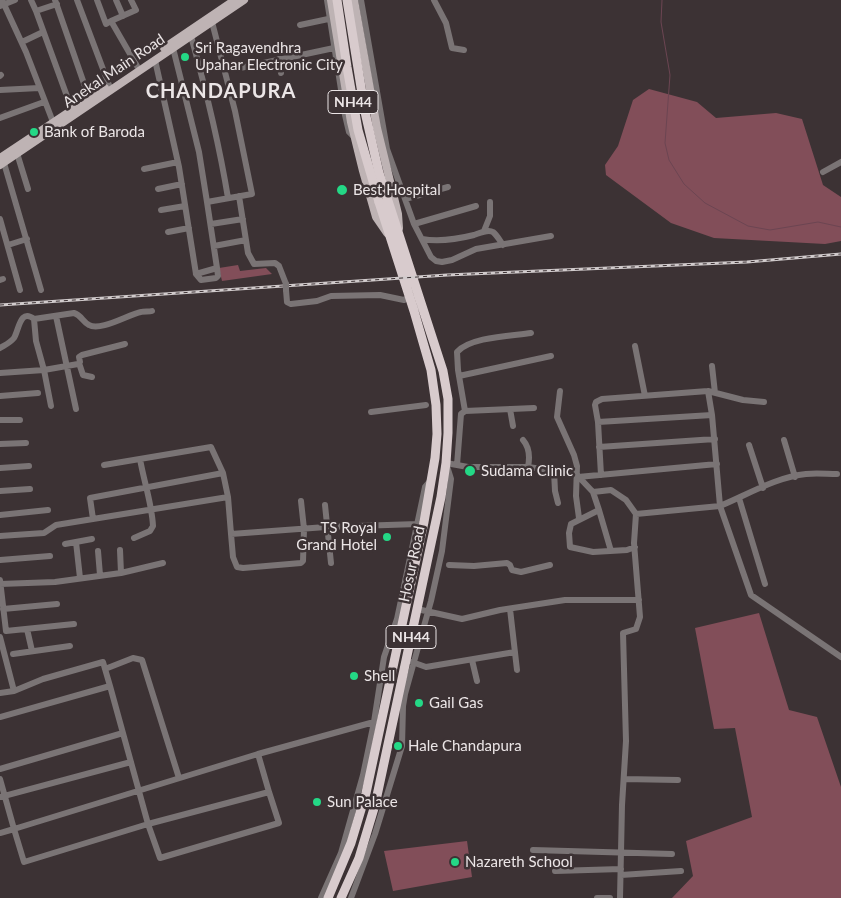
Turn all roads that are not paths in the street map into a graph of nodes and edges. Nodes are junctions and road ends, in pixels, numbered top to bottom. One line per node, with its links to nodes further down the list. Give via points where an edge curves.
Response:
1 (15, 0): 15 (street)
2 (31, 0): 16 (street)
3 (77, 0): 33 (street)
4 (97, 0): 20 (street, via 106,24)
5 (116, 0): 17 (street)
6 (131, 0): 17 (street, via 136,10)
7 (235, 0): 19 (main road)
8 (244, 0): 19 (main road, Anekal Main Road)
9 (347, 0): 13 (main road); 57 (highway, NH44)
10 (354, 0): 44 (main road)
11 (360, 0): 42 (street)
12 (434, 0): 27 (street, via 446,23 452,48)
13 (332, 1): 18 (main road); 57 (highway, NH44, bridge, via 358,130)
14 (56, 2): 16 (street); 36 (street)
15 (2, 3): 24 (street)
16 (36, 11): 22 (street)
17 (122, 16): 20 (street)
18 (332, 18): 21 (street); 26 (street); 41 (main road)
19 (210, 20): 23 (main road, Anekal Main Road); 30 (main road); 54 (street, via 235,111 252,194)
20 (111, 21): 30 (street)
21 (300, 25)
22 (43, 32): 24 (street); 38 (street)
23 (191, 36): 25 (main road, Anekal Main Road); 55 (street, via 211,107)
24 (22, 42): 34 (street)
25 (173, 48): 29 (main road, Anekal Main Road); 58 (street, via 197,143)
26 (334, 48): 28 (street); 41 (street, via 349,132)
27 (464, 50)
28 (278, 59): 31 (street); 32 (street)
29 (155, 60): 43 (main road, Anekal Main Road); 46 (street)
30 (137, 66): 33 (main road)
31 (240, 68)
32 (281, 73)
33 (109, 85): 36 (main road)
34 (39, 88): 35 (street); 37 (street)
35 (0, 90)
36 (89, 98): 38 (main road)
37 (44, 102): 39 (street); 40 (street)
38 (72, 110): 40 (main road)
39 (0, 118)
40 (53, 122): 43 (main road)
41 (355, 138): 70 (main road, via 376,217)
42 (387, 149): 44 (street); 56 (street)
43 (16, 151): 45 (main road, Anekal Main Road); 52 (street)
44 (383, 159): 71 (main road, via 398,214)
45 (1, 162): 74 (street)
46 (178, 162): 48 (street); 50 (street)
47 (841, 162): 49 (street)
48 (144, 169)
49 (823, 172)
50 (182, 184): 53 (street); 60 (street)
51 (448, 187): 56 (street)
52 (28, 189)
53 (158, 189)
54 (239, 196): 55 (street); 64 (street)
55 (228, 198): 58 (street)
56 (406, 199): 66 (street)
57 (383, 201): 70 (highway, NH44); 71 (highway, NH44)
58 (207, 202): 65 (street)
59 (490, 202): 68 (street, via 490,216)
60 (185, 206): 62 (street); 67 (street)
61 (476, 206): 66 (street)
62 (161, 210)
63 (0, 219): 76 (street)
64 (243, 219): 65 (street); 75 (street)
65 (211, 224): 78 (street)
66 (414, 224): 73 (street)
67 (189, 228): 69 (street); 78 (street, via 196,274 217,268)
68 (484, 231): 73 (street, via 445,240); 77 (street, via 495,234)
69 (168, 232)
70 (388, 234): 81 (highway, Hosur Road / NH44)
71 (399, 234): 124 (highway, Hosur Road / NH44, via 443,371 448,413)
72 (551, 236): 77 (street)
73 (422, 239): 77 (street, via 431,257 442,262 476,249)
74 (27, 240): 76 (street); 80 (street)
75 (246, 240): 78 (street); 81 (street, via 254,264 275,263 279,266 287,302 291,304 317,302 331,296 380,295 404,300)
76 (8, 245): 79 (street)
77 (504, 245)
78 (214, 246)
79 (20, 290)
80 (41, 290)
81 (410, 297): 137 (highway, Hosur Road / NH44, via 431,370 436,405)
82 (152, 311): 83 (street, via 140,312 115,323 92,326 74,313)
83 (56, 316): 84 (street); 92 (street)
84 (34, 319): 88 (street, via 23,318 13,338); 93 (street)
85 (531, 333): 95 (street, via 474,342 461,348 457,352)
86 (125, 344): 90 (street, via 80,356)
87 (635, 346): 102 (street)
88 (0, 348)
89 (552, 356): 95 (street)
90 (79, 363): 92 (street); 96 (street, via 83,375)
91 (712, 366): 100 (street)
92 (66, 367): 93 (street); 107 (street)
93 (44, 370): 94 (street); 105 (street)
94 (0, 373)
95 (459, 376): 109 (street)
96 (92, 377)
97 (560, 391): 134 (street, via 557,417 574,455)
98 (708, 391): 100 (street); 102 (street); 111 (street)
99 (38, 393): 101 (street)
100 (715, 393): 103 (street)
101 (0, 396)
102 (645, 396): 114 (street, via 596,402)
103 (764, 402)
104 (426, 405): 110 (street)
105 (50, 406)
106 (534, 408): 108 (street)
107 (76, 409)
108 (510, 409): 109 (street); 115 (street)
109 (465, 410): 127 (street)
110 (371, 412)
111 (712, 414): 114 (street); 117 (street)
112 (0, 420): 113 (street)
113 (20, 420)
114 (598, 422): 122 (street)
115 (513, 426)
116 (523, 440): 129 (street, via 530,452)
117 (715, 440): 122 (street); 125 (street)
118 (784, 440): 136 (street)
119 (26, 443): 120 (street)
120 (0, 444)
121 (749, 445): 139 (street)
122 (599, 447): 135 (street)
123 (140, 459): 126 (street); 132 (street, via 211,447); 138 (street)
124 (446, 463): 127 (street); 184 (highway, Hosur Road / NH44); 186 (street, via 451,479 447,521)
125 (717, 464): 135 (street); 148 (street)
126 (104, 465)
127 (458, 465): 129 (street)
128 (29, 466): 130 (street)
129 (528, 467): 131 (street)
130 (0, 468)
131 (554, 471): 134 (street); 146 (street)
132 (223, 473): 138 (street); 143 (street)
133 (837, 474): 136 (street)
134 (577, 475): 135 (street); 142 (street); 155 (street)
135 (601, 475)
136 (794, 477): 139 (street)
137 (432, 479): 156 (street, via 425,487); 226 (highway, Hosur Road / NH44, via 365,798)
138 (145, 488): 149 (street); 154 (street, via 90,498)
139 (763, 488): 144 (street)
140 (30, 489): 141 (street)
141 (0, 491)
142 (593, 492): 151 (street); 152 (street, via 611,490 626,500)
143 (228, 497): 149 (street); 159 (street)
144 (739, 498): 148 (street); 180 (street)
145 (301, 501): 158 (street)
146 (558, 503)
147 (325, 505): 157 (street)
148 (720, 506): 152 (street); 194 (street, via 751,595)
149 (152, 509): 154 (street); 161 (street, via 153,526 150,531)
150 (48, 510): 153 (street)
151 (599, 510): 155 (street); 168 (street)
152 (636, 514): 165 (street)
153 (0, 515)
154 (93, 518): 160 (street, via 56,525 44,533)
155 (579, 518): 168 (street, via 569,527 570,547 590,552)
156 (418, 524): 157 (street); 204 (street, via 397,619 384,657)
157 (326, 527): 158 (street); 172 (street)
158 (304, 529): 159 (street); 159 (street, via 301,563 243,568 235,564)
159 (231, 534)
160 (0, 536)
161 (134, 538)
162 (92, 539): 163 (street)
163 (76, 542): 164 (street); 177 (street)
164 (65, 544)
165 (635, 547): 168 (street); 181 (street)
166 (120, 550): 175 (street)
167 (98, 551): 176 (street)
168 (611, 551)
169 (50, 556): 170 (street)
170 (0, 560)
171 (163, 563): 175 (street)
172 (330, 563)
173 (449, 565): 174 (street, via 506,563 512,570 521,572)
174 (550, 565)
175 (121, 573): 176 (street)
176 (100, 575): 177 (street)
177 (80, 578): 179 (street)
178 (0, 580): 179 (street)
179 (0, 584): 183 (street)
180 (765, 584)
181 (638, 600): 185 (street, via 565,600); 211 (street, via 640,617 636,629 623,633)
182 (57, 604): 183 (street)
183 (3, 609): 189 (street)
184 (417, 609): 186 (street); 196 (highway, Hosur Road / NH44)
185 (510, 609): 186 (street, via 462,619); 192 (street)
186 (428, 612): 196 (street)
187 (74, 624): 188 (street)
188 (28, 629): 189 (street); 191 (street)
189 (2, 634): 201 (street)
190 (70, 646): 191 (street)
191 (32, 651): 193 (street)
192 (516, 652): 195 (street); 198 (street)
193 (13, 654)
194 (841, 657)
195 (472, 660): 196 (street, via 426,667); 199 (street)
196 (410, 661): 227 (highway, Hosur Road / NH44, via 371,821); 228 (street, via 403,706 402,746)
197 (105, 669): 200 (street); 201 (street, via 103,662); 209 (street, via 133,658 142,660)
198 (518, 670)
199 (477, 680)
200 (110, 686): 203 (street); 205 (street)
201 (14, 691): 202 (street)
202 (0, 693)
203 (0, 717)
204 (374, 722): 206 (street); 225 (street, via 352,817 341,853)
205 (123, 733): 207 (street); 208 (street)
206 (258, 754): 209 (street); 214 (street)
207 (131, 762): 213 (street); 215 (street)
208 (0, 769)
209 (179, 778): 213 (street)
210 (0, 779): 215 (street)
211 (624, 779): 212 (street); 220 (street)
212 (678, 780)
213 (138, 790): 216 (street); 217 (street)
214 (269, 792): 216 (street); 216 (street, via 279,823 160,858)
215 (2, 797): 217 (street)
216 (148, 824): 217 (street, via 24,862)
217 (14, 829): 218 (street)
218 (0, 833)
219 (533, 850): 220 (street)
220 (621, 852): 221 (street); 224 (street)
221 (672, 854)
222 (555, 871): 224 (street)
223 (681, 871): 224 (street)
224 (621, 872): 231 (street)
225 (321, 898)
226 (328, 898)
227 (341, 898)
228 (351, 898)
229 (597, 898): 230 (street)
230 (610, 898)
231 (620, 898)

